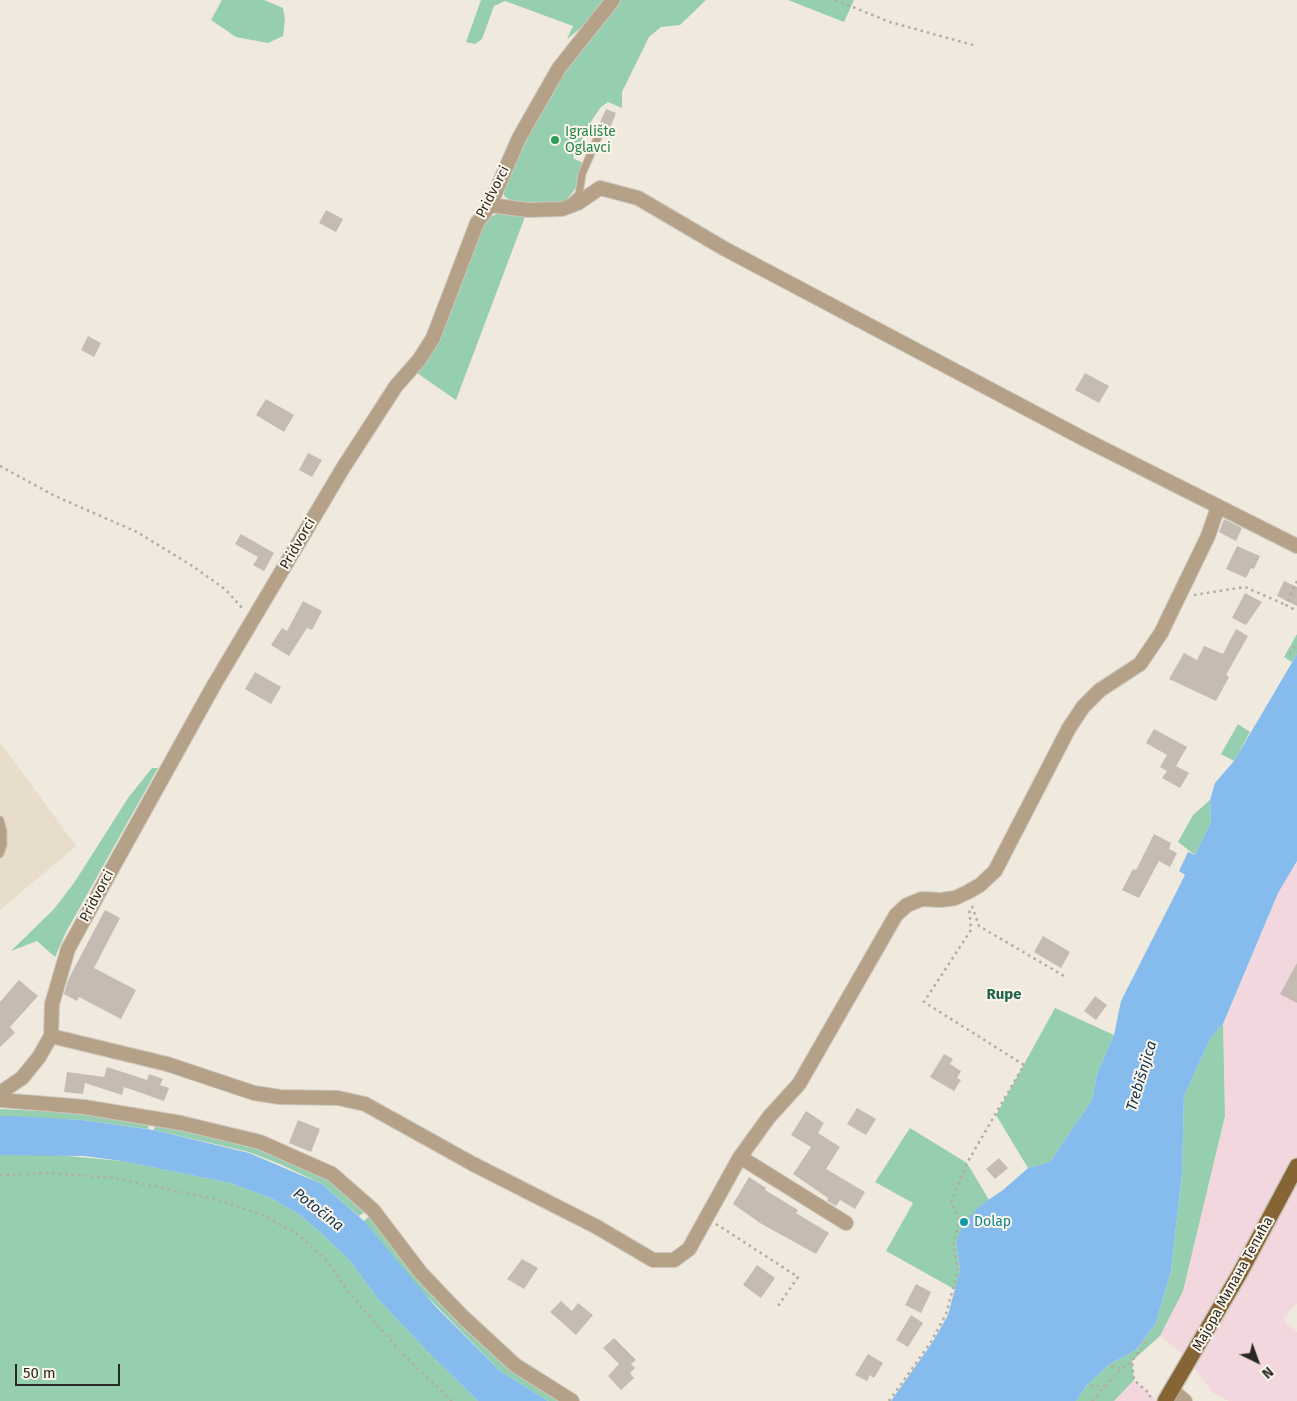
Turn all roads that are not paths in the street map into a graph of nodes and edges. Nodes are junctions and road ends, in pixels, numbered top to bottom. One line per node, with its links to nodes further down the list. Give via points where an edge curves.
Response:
1 (613, 0): 3 (street, Pridvorci, via 559,68 519,138)
2 (598, 138): 4 (lane, via 582,174 578,194)
3 (490, 205): 4 (street, via 528,210); 9 (street, Pridvorci, via 477,223 433,338 353,451 253,620 68,949 52,1004)
4 (562, 209): 5 (street, via 600,188 638,198 725,249)
5 (1218, 507): 6 (street); 12 (street, via 1208,536 1161,633 1140,664 1100,690 1083,707 995,871 980,885 955,898 922,899 907,905 896,915 799,1084 769,1117)
6 (1297, 546)
7 (0, 820): 8 (lane, via 3,845)
8 (0, 854)
9 (51, 1036): 10 (street, Pridvorci, via 22,1078); 12 (street, via 167,1064 254,1093 280,1098 338,1098 365,1104 653,1260 674,1260 690,1249)
10 (0, 1093)
11 (0, 1100): 16 (street, via 84,1106 181,1123 260,1142 332,1174 372,1210 421,1273 463,1317 514,1365)
12 (740, 1157): 14 (street)
13 (1297, 1166): 15 (main road, Мајора Милана Тепића)
14 (846, 1223)
15 (1169, 1396): 17 (street)
16 (572, 1401)
17 (1185, 1401)

